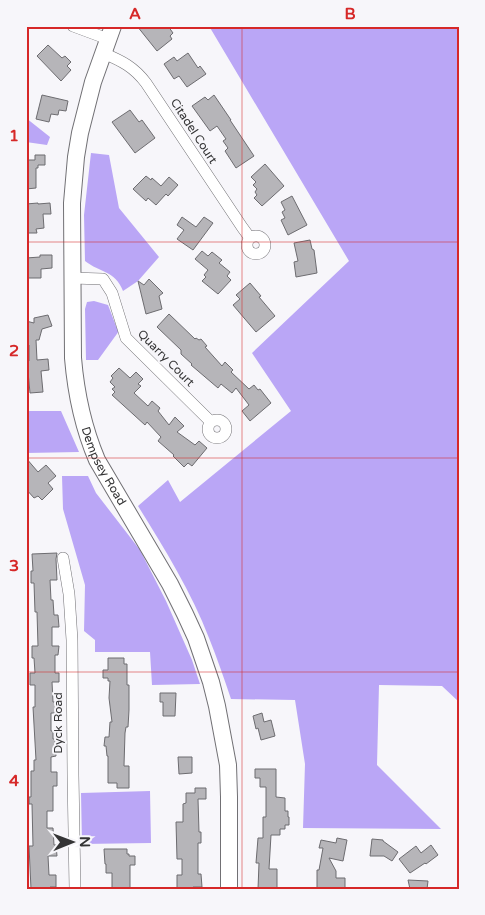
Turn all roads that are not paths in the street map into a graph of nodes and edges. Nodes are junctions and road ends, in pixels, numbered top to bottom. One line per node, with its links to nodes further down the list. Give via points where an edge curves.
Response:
1 (73, 26): 2 (street, Citadel Court)
2 (108, 40): 3 (street, Citadel Court, via 146,83); 4 (street, Dempsey Road, via 93,82 76,157 72,202)
3 (250, 238)
4 (72, 278): 5 (street, Quarry Court, via 103,279 112,293 126,338); 8 (street, Dempsey Road, via 73,358 85,429 97,460 185,614 203,657 217,706 228,765)
5 (211, 422)
6 (62, 558): 7 (street, Dyck Road, via 69,594 72,640)
7 (75, 889)
8 (229, 889)

